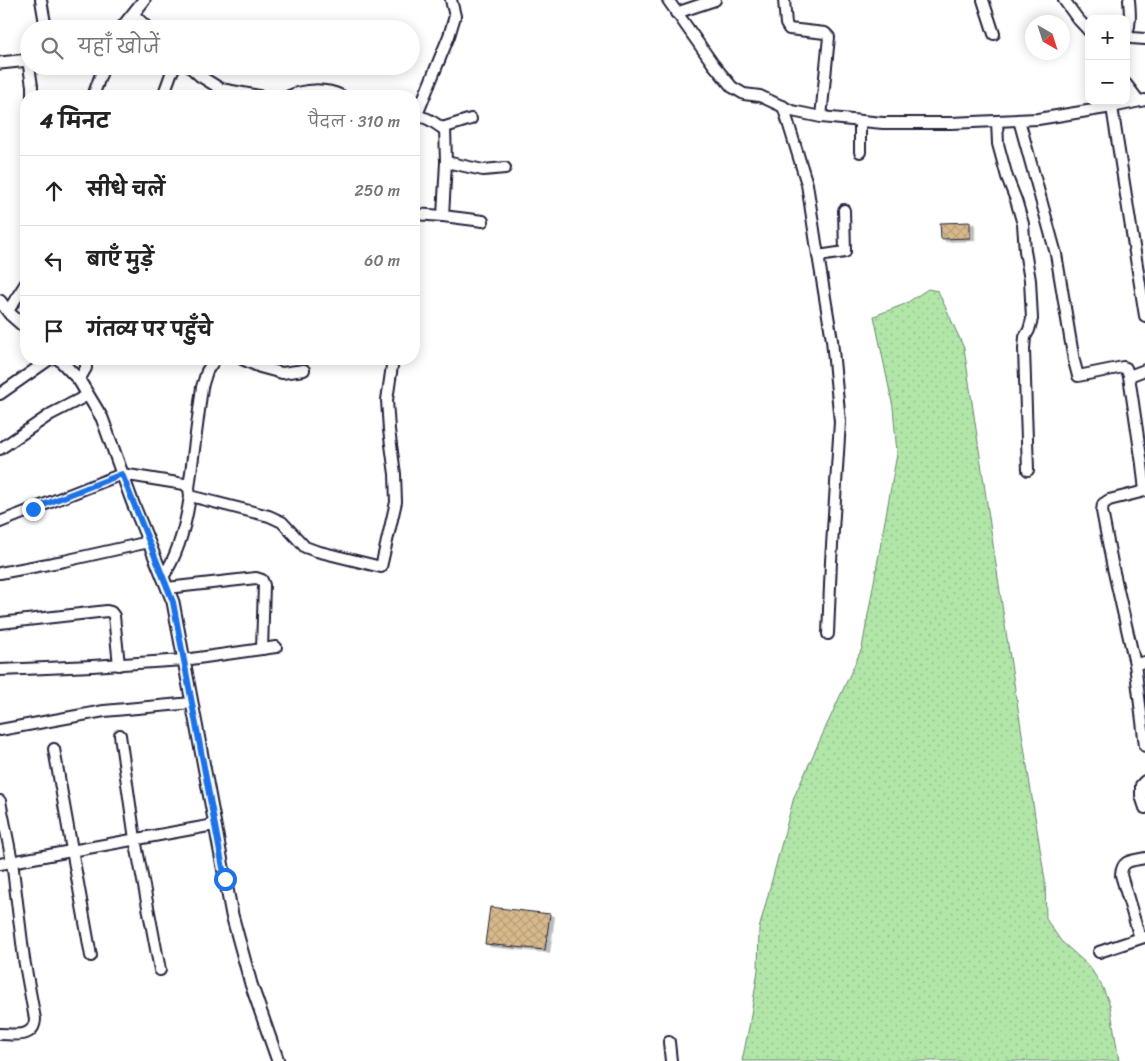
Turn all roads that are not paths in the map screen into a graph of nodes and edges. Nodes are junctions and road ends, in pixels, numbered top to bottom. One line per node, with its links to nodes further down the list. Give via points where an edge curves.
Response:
1 (41, 0): 12 (street)
2 (144, 0): 11 (street)
3 (451, 0): 32 (street, via 455,16)
4 (668, 0): 10 (street)
5 (715, 0): 10 (street)
6 (784, 0): 36 (street, via 789,29 825,33 829,37)
7 (983, 0): 16 (street)
8 (1064, 0): 15 (street)
9 (1129, 0): 17 (street, via 1131,14 1127,34 1131,38)
10 (676, 13): 33 (street, via 732,87)
11 (133, 14): 13 (street); 14 (street)
12 (44, 20)
13 (128, 20)
14 (139, 20)
15 (1085, 27)
16 (994, 34)
17 (1145, 39)
18 (0, 63): 19 (street)
19 (20, 63)
20 (30, 75): 26 (street)
21 (101, 75): 27 (street)
22 (171, 75): 28 (street)
23 (199, 75): 24 (street)
24 (212, 84): 29 (street); 30 (street)
25 (1130, 88): 31 (street)
26 (32, 90)
27 (95, 90)
28 (165, 90)
29 (213, 90)
30 (227, 90)
31 (1142, 100): 34 (street)
32 (420, 105)
33 (783, 106): 36 (street); 49 (street, via 808,184)
34 (1112, 107): 38 (street); 53 (street)
35 (420, 116): 41 (street)
36 (821, 117): 39 (street)
37 (471, 119): 41 (street)
38 (1019, 120): 40 (street); 63 (street, via 1056,254 1078,376 1123,367)
39 (860, 121): 40 (street); 42 (street)
40 (997, 121): 68 (street, via 998,144 1023,224 1030,280 1032,319 1024,349)
41 (445, 128): 43 (street)
42 (860, 152)
43 (446, 162): 44 (street, via 483,170); 47 (street)
44 (504, 168)
45 (844, 210): 49 (street, via 845,252)
46 (420, 214): 47 (street)
47 (443, 216): 48 (street)
48 (483, 221)
49 (818, 256): 77 (street, via 832,340 840,422)
50 (20, 292): 52 (street)
51 (0, 301): 52 (street)
52 (8, 311): 54 (street)
53 (1145, 316)
54 (20, 322)
55 (41, 365): 65 (street)
56 (65, 365): 64 (street)
57 (87, 365): 64 (street)
58 (211, 365): 70 (street, via 202,387)
59 (256, 365): 61 (street, via 282,373)
60 (392, 365): 70 (street, via 387,400 396,502 381,566 316,551 305,546 282,522)
61 (304, 370)
62 (1145, 370): 63 (street)
63 (1129, 376): 71 (street)
64 (79, 380): 66 (street)
65 (0, 394)
66 (88, 395): 67 (street, via 51,414); 69 (street, via 102,418)
67 (0, 449)
68 (1028, 470)
69 (122, 474): 70 (street, via 184,484); 72 (street); 73 (street)
70 (190, 492): 75 (street, via 182,537)
71 (1145, 492): 81 (street, via 1109,500 1103,504 1102,511 1113,568)
72 (0, 522)
73 (148, 542): 74 (street); 75 (street)
74 (0, 572)
75 (165, 583): 79 (street, via 262,580); 80 (street, via 173,602)
76 (0, 623): 82 (street, via 111,612)
77 (828, 634)
78 (276, 647): 79 (street)
79 (262, 649): 80 (street)
80 (184, 660): 82 (street); 84 (street)
81 (1140, 663): 87 (street)
82 (119, 665): 83 (street)
83 (0, 670)
84 (192, 703): 85 (street, via 104,711); 92 (street)
85 (0, 730)
86 (120, 735): 93 (street)
87 (1145, 746)
88 (54, 749): 94 (street)
89 (1145, 781): 91 (street, via 1140,790)
90 (0, 801): 96 (street)
91 (1145, 808)
92 (214, 825): 93 (street); 104 (street, via 234,924)
93 (135, 839): 94 (street); 101 (street)
94 (73, 850): 96 (street); 100 (street)
95 (1145, 858): 98 (street, via 1127,862 1121,875)
96 (12, 862): 97 (street); 102 (street, via 35,1026 24,1034)
97 (0, 864)
98 (1142, 937): 99 (street)
99 (1099, 952)
100 (91, 956)
101 (160, 970)
102 (0, 1034)
103 (669, 1042): 105 (street)
104 (278, 1061)
105 (671, 1061)

